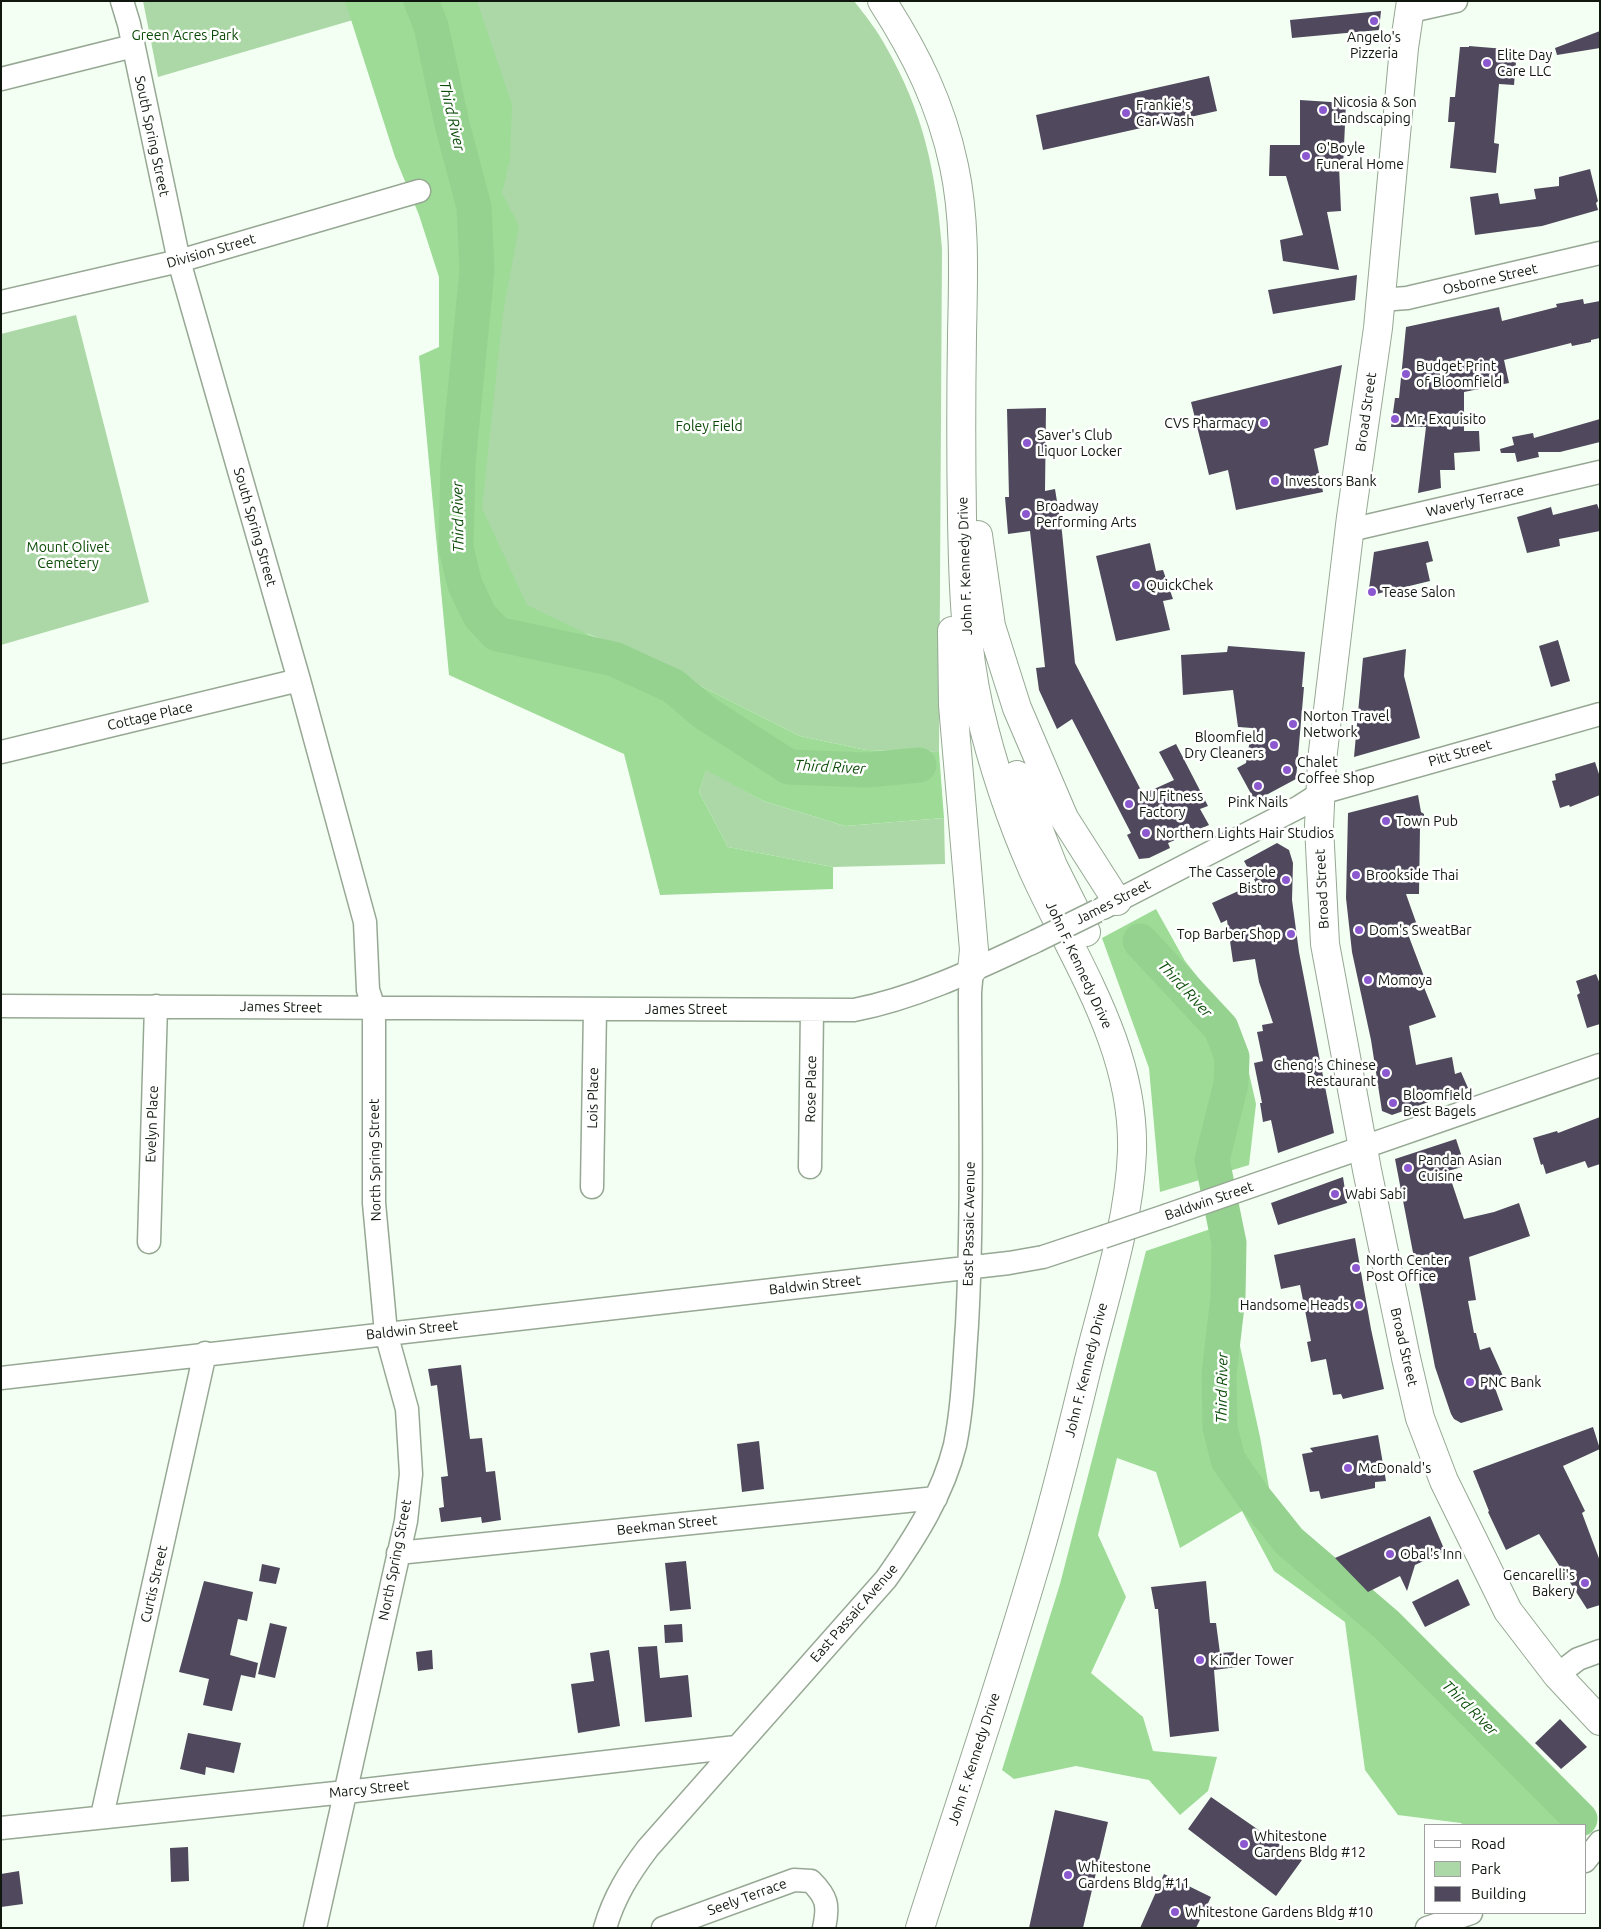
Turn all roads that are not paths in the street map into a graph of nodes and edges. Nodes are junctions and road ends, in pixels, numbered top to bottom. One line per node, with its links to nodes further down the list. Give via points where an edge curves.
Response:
1 (122, 1): 6 (street, South Spring Street)
2 (882, 1): 13 (main road, John F. Kennedy Drive, via 927,77 954,164 963,253)
3 (903, 1): 15 (main road, John F. Kennedy Drive, via 947,78 971,160 978,200 981,253)
4 (1456, 1): 5 (street)
5 (1411, 6): 11 (main road, Broad Street, via 1404,48)
6 (133, 46): 7 (street); 10 (street, South Spring Street)
7 (1, 79)
8 (419, 191): 10 (street, Division Street)
9 (1600, 253): 11 (street, Osborne Street, via 1407,298)
10 (179, 261): 12 (street, Division Street); 17 (street, South Spring Street)
11 (1380, 300): 16 (main road, Broad Street)
12 (1, 302)
13 (961, 432): 22 (main road, via 952,526 953,705 974,944); 55 (main road, John F. Kennedy Drive, via 963,585 978,704 1013,822 1109,1025 1129,1102 1132,1149 1129,1188 1119,1238 1052,1508)
14 (1600, 472): 16 (street, Waverly Terrace)
15 (976, 508): 21 (main road, via 991,626 1017,708 1064,818); 56 (main road, John F. Kennedy Drive, via 984,646 1011,759 1053,866 1125,1018 1138,1058 1146,1099 1150,1149 1136,1242 1071,1503 1051,1576)
16 (1350, 530): 20 (main road, Broad Street, via 1322,760)
17 (299, 680): 19 (street, Cottage Place); 25 (street, South Spring Street, via 365,922 368,990)
18 (1600, 714): 20 (street, Pitt Street)
19 (1, 752)
20 (1321, 793): 21 (street, James Street); 29 (main road, Broad Street, via 1319,826 1325,944)
21 (1107, 906): 22 (street, James Street, bridge)
22 (972, 970): 27 (street, James Street, via 880,1005 854,1010); 33 (street, East Passaic Avenue)
23 (1, 1006): 24 (street, James Street)
24 (156, 1006): 25 (street, James Street); 32 (street, Evelyn Place)
25 (374, 1008): 26 (street, James Street); 34 (street, North Spring Street, via 374,1203)
26 (594, 1009): 27 (street, James Street); 31 (street, Lois Place)
27 (812, 1010): 30 (street, Rose Place)
28 (1600, 1065): 29 (street, Baldwin Street)
29 (1363, 1146): 33 (street, Baldwin Street, bridge, via 1043,1257); 40 (main road, Broad Street, via 1420,1418 1444,1481 1508,1611)
30 (810, 1167)
31 (592, 1187)
32 (149, 1242)
33 (970, 1267): 34 (street, Baldwin Street); 37 (street, East Passaic Avenue, via 962,1390 954,1446)
34 (386, 1333): 35 (street, Baldwin Street); 38 (street, North Spring Street, via 407,1409 411,1474 406,1521)
35 (205, 1353): 36 (street, Baldwin Street); 44 (street, Curtis Street)
36 (1, 1378)
37 (936, 1498): 38 (street, Beekman Street); 42 (street, East Passaic Avenue, via 914,1540 886,1579)
38 (398, 1553): 43 (street, North Spring Street)
39 (1600, 1651): 40 (street, via 1578,1659)
40 (1557, 1675): 41 (main road, Broad Street)
41 (1600, 1721)
42 (736, 1747): 43 (street, Marcy Street); 52 (street, East Passaic Avenue, via 648,1848 627,1877)
43 (345, 1792): 44 (street, Marcy Street); 51 (street, North Spring Street)
44 (102, 1816): 45 (street, Marcy Street)
45 (1, 1828)
46 (1600, 1842): 47 (street)
47 (1586, 1860)
48 (1586, 1862): 49 (street)
49 (1600, 1874)
50 (1468, 1914): 57 (street)
51 (315, 1928)
52 (605, 1928)
53 (663, 1928): 54 (street, Seely Terrace, via 794,1880 811,1881 824,1894 827,1913)
54 (824, 1928)
55 (920, 1928)
56 (939, 1928)
57 (1427, 1928)

